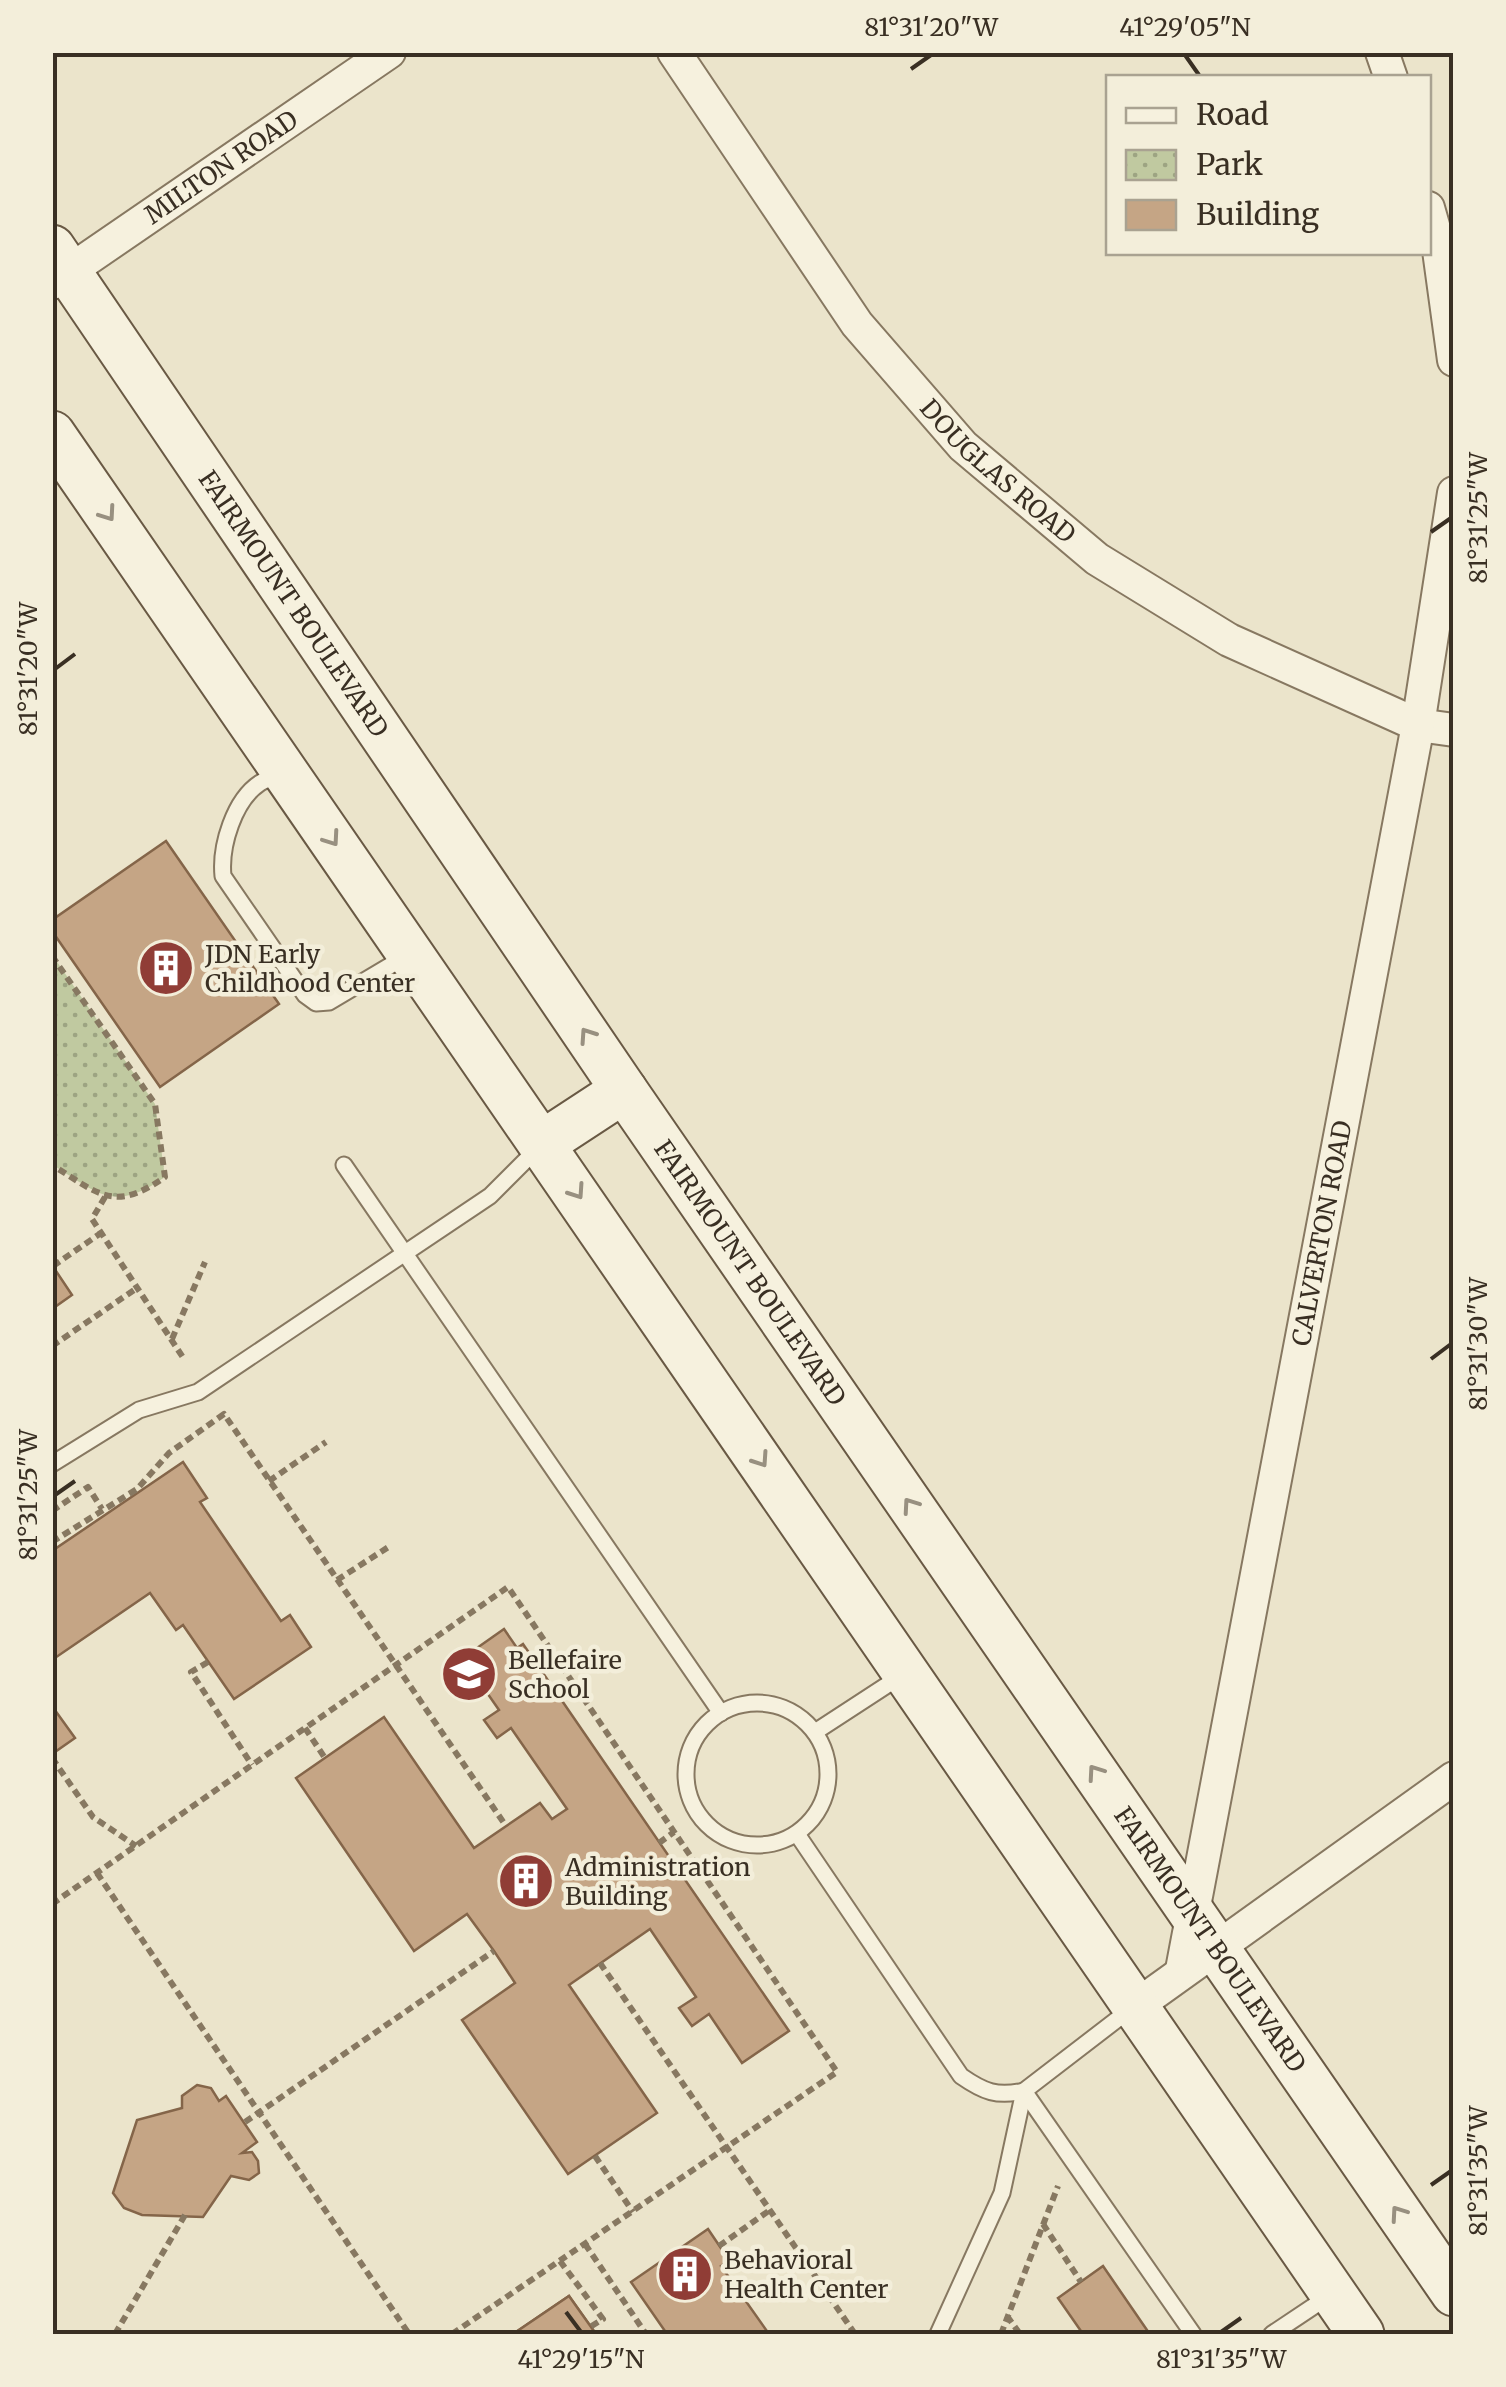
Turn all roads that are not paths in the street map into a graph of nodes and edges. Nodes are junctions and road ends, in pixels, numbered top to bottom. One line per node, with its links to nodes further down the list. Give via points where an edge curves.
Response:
1 (388, 52): 4 (street, MILTON ROAD)
2 (674, 52): 8 (street, DOUGLAS ROAD, via 857,324 963,446 1097,559 1229,640)
3 (1431, 218): 5 (street)
4 (58, 268): 12 (main road, FAIRMOUNT BOULEVARD, one-way to 4)
5 (1454, 360)
6 (52, 434): 10 (main road, one-way to 10)
7 (1454, 493): 8 (street, CALVERTON ROAD)
8 (1418, 725): 9 (street, DOUGLAS ROAD); 22 (street, CALVERTON ROAD)
9 (1454, 730)
10 (286, 774): 11 (main road, one-way to 11); 11 (lane, via 259,783 237,811 221,858 223,876 305,995 329,1002)
11 (412, 952): 13 (main road)
12 (624, 1090): 13 (main road); 22 (main road, FAIRMOUNT BOULEVARD, one-way to 12)
13 (544, 1143): 15 (lane, via 490,1196); 17 (main road, one-way to 17)
14 (344, 1165): 15 (lane)
15 (406, 1252): 16 (lane, via 198,1392 140,1410); 18 (lane)
16 (52, 1464)
17 (907, 1672): 19 (lane); 23 (main road)
18 (721, 1713): 19 (lane, via 756,1702 779,1706); 21 (lane, via 696,1734 687,1757 692,1806 726,1839 750,1846)
19 (815, 1732): 21 (lane, via 829,1776 814,1818)
20 (1454, 1778): 22 (street)
21 (797, 1834): 24 (lane, via 961,2076 985,2093)
22 (1197, 1944): 23 (street); 26 (main road, FAIRMOUNT BOULEVARD, one-way to 22)
23 (1136, 2006): 24 (lane); 25 (main road)
24 (1024, 2091): 27 (lane, via 1002,2193); 28 (lane)
25 (1332, 2293): 29 (lane); 30 (main road)
26 (1454, 2293)
27 (938, 2334)
28 (1193, 2334)
29 (1272, 2334)
30 (1361, 2334)

